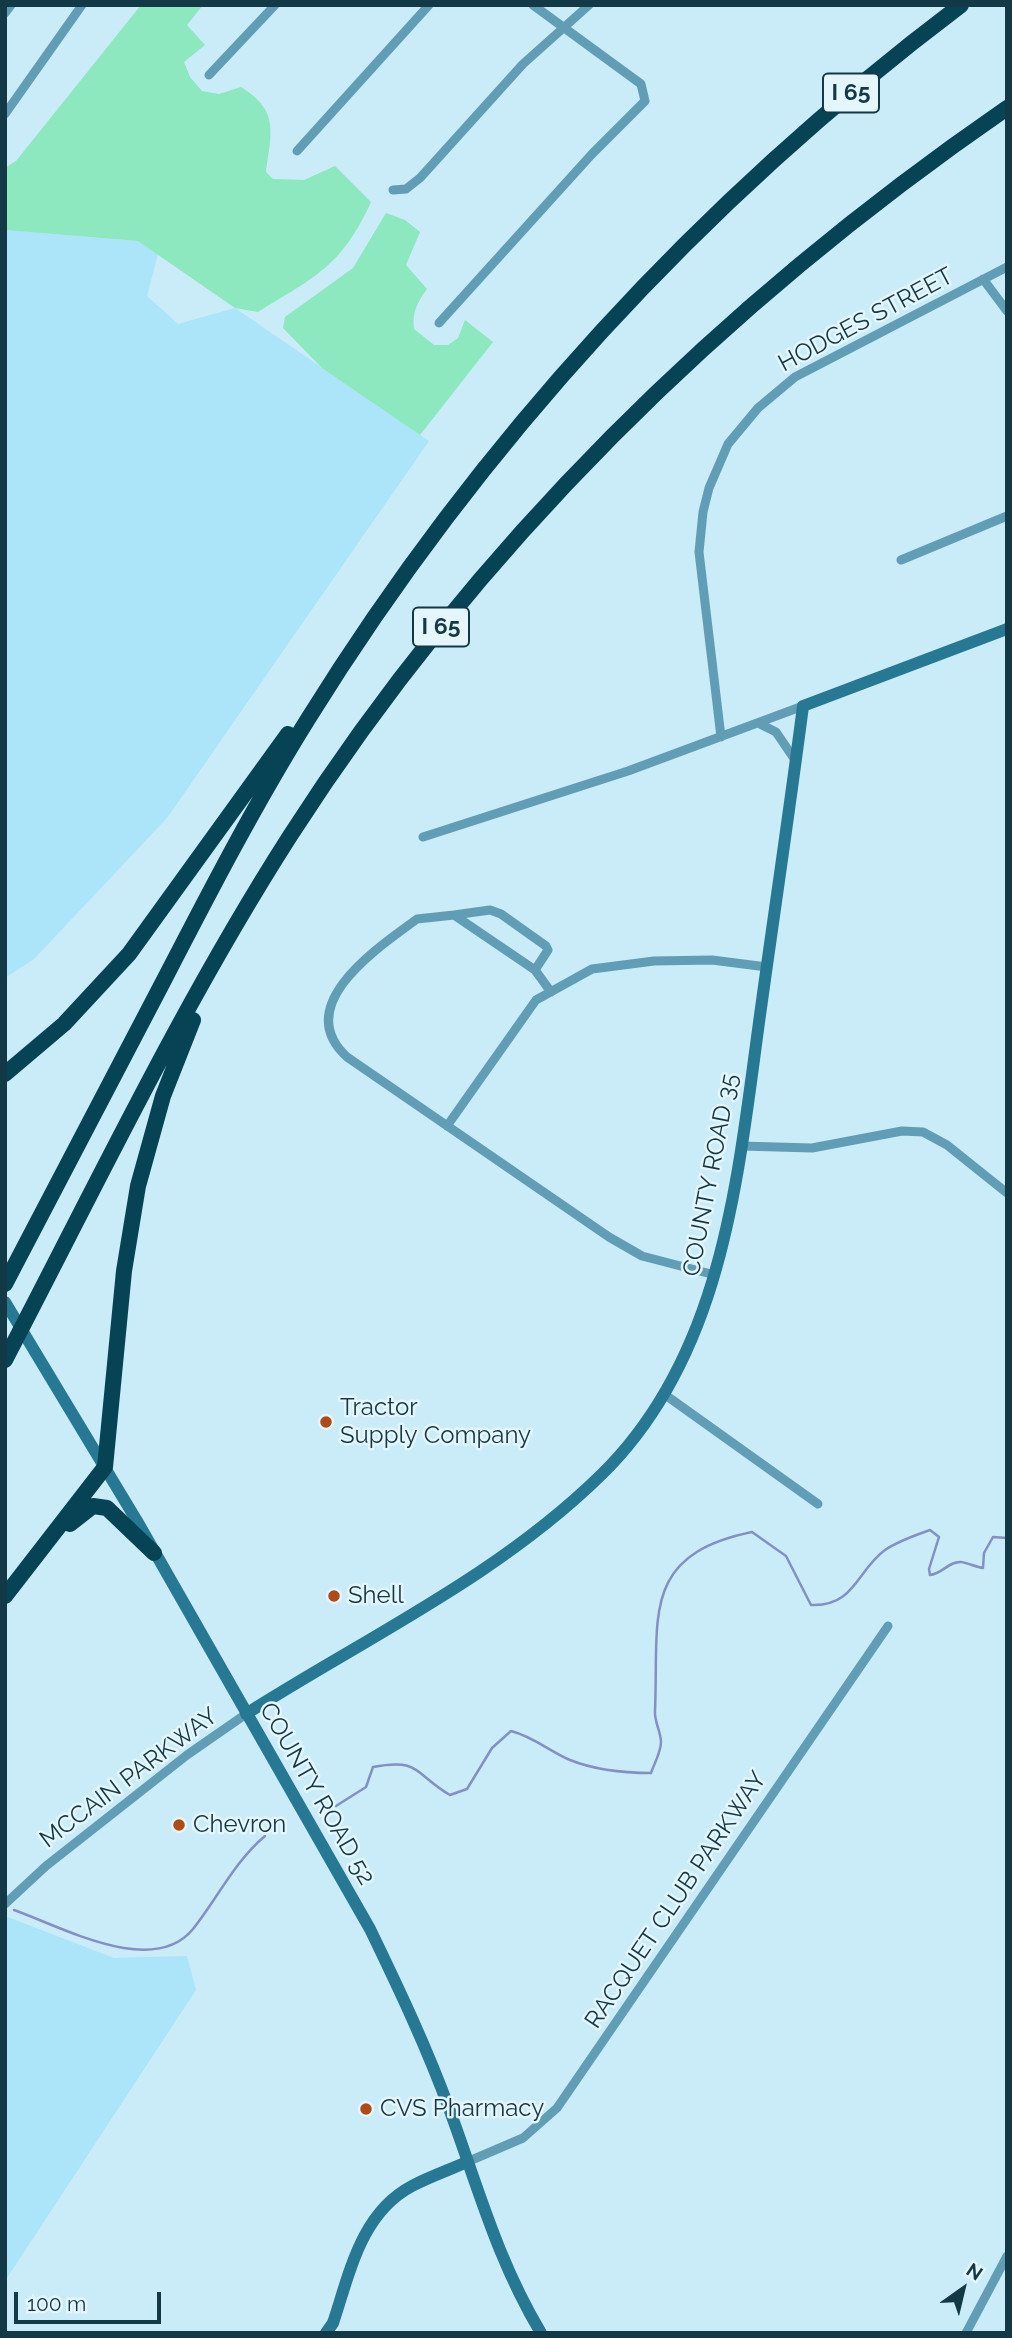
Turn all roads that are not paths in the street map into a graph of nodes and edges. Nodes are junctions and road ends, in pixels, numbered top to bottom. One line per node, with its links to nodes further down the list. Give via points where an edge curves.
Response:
1 (11, 5): 8 (street)
2 (82, 5): 12 (street)
3 (275, 5): 10 (street)
4 (429, 5): 13 (street)
5 (533, 5): 9 (street)
6 (589, 5): 9 (street)
7 (961, 5): 21 (highway, I 65, via 790,144 655,274 536,404)
8 (5, 13)
9 (564, 27): 14 (street, via 523,64 420,178 406,189); 18 (street, via 640,84 645,101)
10 (209, 75)
11 (1007, 107): 28 (highway, I 65, via 807,257 685,364 590,458 418,657 332,774)
12 (5, 114)
13 (297, 151)
14 (393, 190)
15 (1007, 267): 16 (street, HODGES STREET)
16 (983, 279): 17 (street); 25 (street, HODGES STREET, via 795,377 758,408 728,444 709,488 699,552)
17 (1007, 311)
18 (439, 323)
19 (1007, 516): 20 (street)
20 (901, 560)
21 (394, 588): 33 (highway, via 129,954 64,1024); 38 (highway, I 65, via 324,693 250,818)
22 (1007, 629): 23 (street)
23 (803, 706): 24 (street); 26 (street, COUNTY ROAD 35)
24 (758, 723): 25 (street); 26 (street, via 783,739)
25 (722, 737): 27 (street)
26 (796, 762): 30 (street, COUNTY ROAD 35)
27 (423, 836)
28 (246, 907): 40 (highway, I 65, via 200,986); 42 (highway, via 188,1030 145,1156 124,1271)
29 (454, 915): 31 (street); 31 (street, via 490,910 501,914 546,946); 34 (street, via 417,919 354,967 335,996 329,1017 339,1049)
30 (767, 967): 32 (street, via 712,960 654,961 592,970); 35 (street, COUNTY ROAD 35)
31 (535, 970): 32 (street)
32 (551, 992): 34 (street, via 536,1000)
33 (5, 1074)
34 (447, 1126): 37 (street, via 642,1256)
35 (741, 1146): 36 (street, via 812,1149 902,1131 923,1132 947,1145); 37 (street, COUNTY ROAD 35)
36 (1007, 1193)
37 (715, 1275): 41 (street, COUNTY ROAD 35, via 699,1323)
38 (5, 1284)
39 (5, 1302): 42 (street, COUNTY ROAD 52)
40 (5, 1360)
41 (664, 1394): 43 (street); 47 (street, COUNTY ROAD 35, via 614,1462 538,1529 432,1605)
42 (105, 1467): 44 (street, COUNTY ROAD 52); 45 (highway)
43 (818, 1504)
44 (154, 1553): 45 (highway, via 107,1508 93,1506 76,1517); 47 (street, COUNTY ROAD 52)
45 (5, 1596)
46 (888, 1626): 49 (street, RACQUET CLUB PARKWAY, via 563,2100 523,2138)
47 (246, 1714): 48 (street, MCCAIN PARKWAY, via 56,1858); 49 (street, COUNTY ROAD 52, via 341,1877 403,1997)
48 (5, 1904)
49 (467, 2162): 51 (street, via 411,2186 373,2217); 52 (street, COUNTY ROAD 52, via 500,2256)
50 (1007, 2256): 53 (street)
51 (326, 2333)
52 (541, 2333)
53 (966, 2333)

